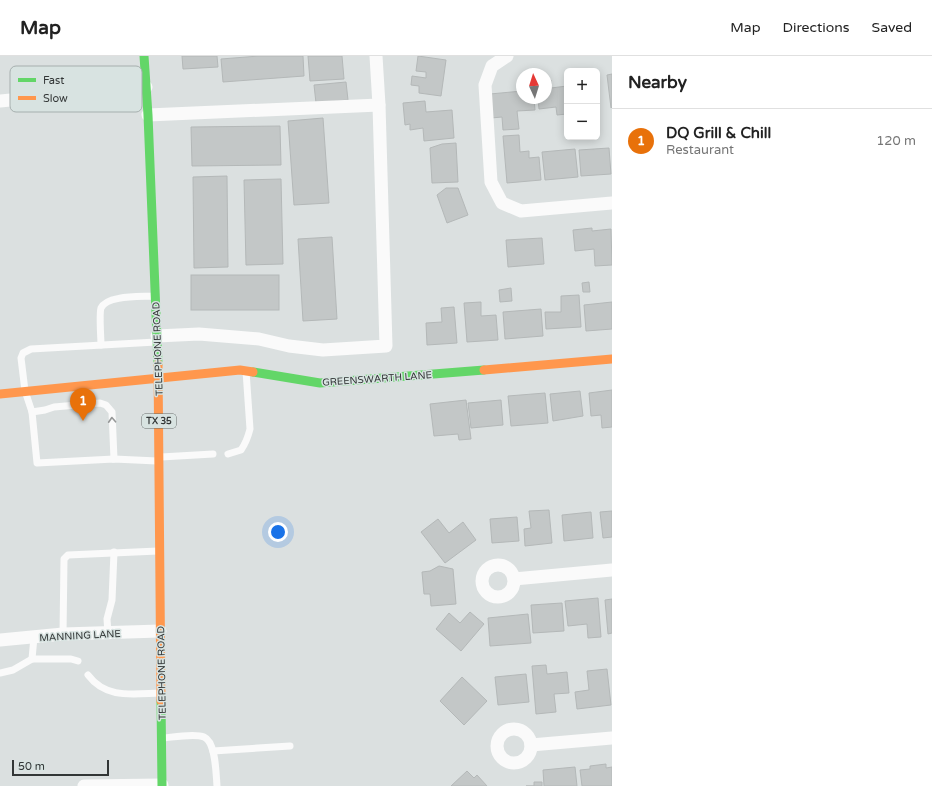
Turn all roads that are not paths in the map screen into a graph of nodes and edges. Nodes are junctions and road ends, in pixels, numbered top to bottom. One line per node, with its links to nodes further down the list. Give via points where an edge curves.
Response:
1 (144, 56): 5 (main road, TELEPHONE ROAD / TX 35)
2 (376, 56): 8 (street)
3 (507, 56): 10 (street, via 492,66 485,85 491,182 502,203 521,211)
4 (142, 87): 5 (street)
5 (146, 87): 9 (main road, TELEPHONE ROAD / TX 35)
6 (10, 100): 7 (street)
7 (0, 101)
8 (379, 105): 9 (street); 12 (street, via 386,346 323,350 252,338 198,334)
9 (148, 115): 11 (main road, TELEPHONE ROAD / TX 35)
10 (612, 203)
11 (155, 296): 12 (main road, TELEPHONE ROAD / TX 35); 13 (lane, via 111,299 104,304 100,309)
12 (157, 339): 13 (lane); 16 (main road, TELEPHONE ROAD / TX 35)
13 (101, 345): 17 (lane, via 31,349 23,353 21,358)
14 (612, 359): 15 (main road, GREENSWARTH LANE, via 320,383)
15 (246, 371): 16 (main road, GREENSWARTH LANE); 21 (lane, via 250,429 241,450)
16 (159, 377): 17 (main road, GREENSWARTH LANE); 23 (main road, TELEPHONE ROAD / TX 35)
17 (24, 391): 18 (main road, GREENSWARTH LANE); 19 (lane)
18 (0, 394)
19 (32, 412): 22 (lane, via 37,464); 22 (lane, one-way to 19, via 112,412 106,405 100,403 54,407)
20 (213, 454): 23 (lane)
21 (228, 454)
22 (114, 459): 23 (lane)
23 (159, 459): 24 (main road, TELEPHONE ROAD / TX 35)
24 (160, 551): 25 (lane); 28 (main road, TELEPHONE ROAD / TX 35)
25 (114, 552): 29 (lane); 30 (lane, via 68,555 64,559)
26 (612, 570): 27 (street)
27 (514, 579)
28 (160, 631): 29 (street, MANNING LANE); 37 (main road, TELEPHONE ROAD / TX 35)
29 (108, 633): 30 (street, MANNING LANE)
30 (63, 634): 31 (street, MANNING LANE)
31 (34, 637): 32 (street, MANNING LANE); 33 (lane)
32 (0, 640)
33 (32, 659): 34 (lane); 35 (lane, via 13,670)
34 (78, 661)
35 (0, 673)
36 (88, 675): 37 (lane, via 103,689 121,694)
37 (161, 692): 38 (main road, TELEPHONE ROAD / TX 35)
38 (162, 738): 42 (lane, via 204,736 209,740); 43 (main road, TELEPHONE ROAD / TX 35)
39 (612, 738): 40 (street)
40 (531, 745)
41 (290, 746): 42 (lane)
42 (213, 752): 46 (lane)
43 (162, 785): 45 (street)
44 (84, 786): 45 (street)
45 (105, 786)
46 (217, 786)

